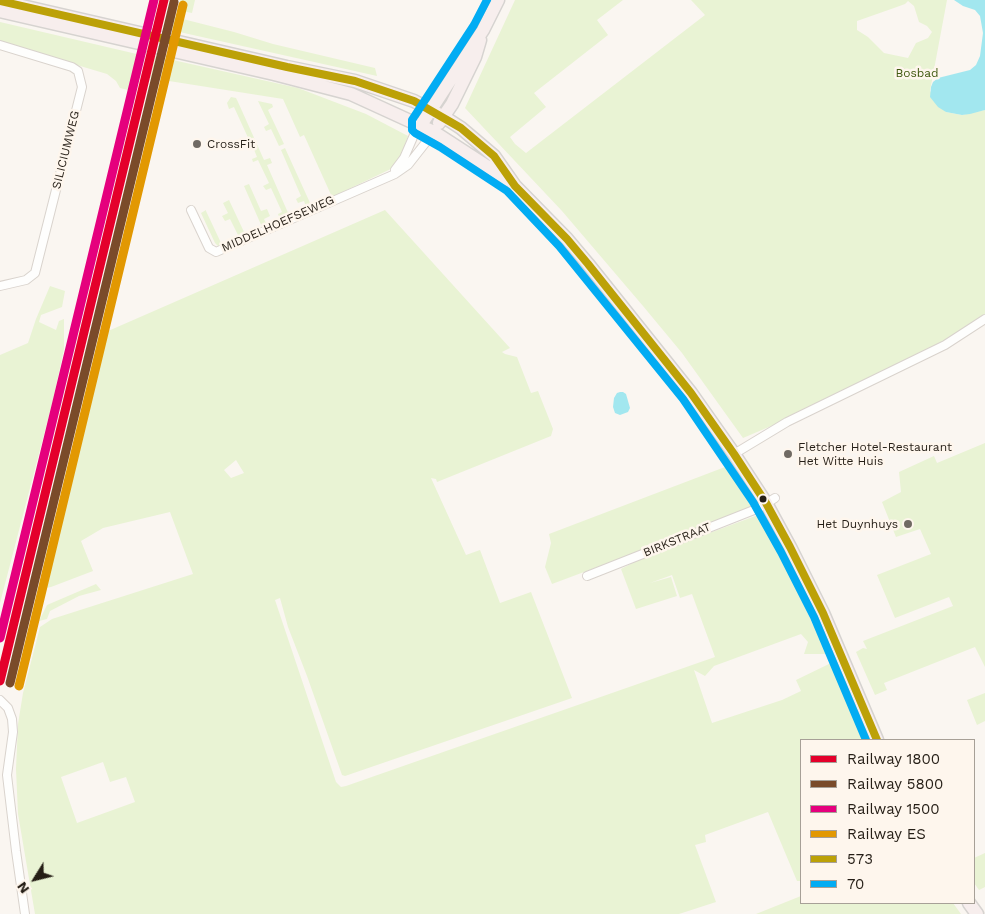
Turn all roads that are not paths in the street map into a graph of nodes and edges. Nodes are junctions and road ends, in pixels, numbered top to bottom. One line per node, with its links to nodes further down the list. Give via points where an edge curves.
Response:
1 (498, 0): 4 (main road)
2 (0, 1): 5 (main road)
3 (0, 12): 5 (main road)
4 (483, 30): 8 (main road); 9 (main road, via 475,57)
5 (124, 34): 7 (main road)
6 (0, 45): 15 (street, SILICIUMWEG, via 72,67 78,71 82,87 35,273 26,280)
7 (172, 45): 8 (main road, via 354,80 414,100); 10 (main road, via 351,94)
8 (430, 109): 9 (main road); 10 (main road)
9 (444, 117): 11 (main road); 13 (main road, via 494,156)
10 (421, 125): 11 (main road); 12 (street, MIDDELHOEFSEWEG, via 399,166)
11 (434, 132): 12 (street, MIDDELHOEFSEWEG, via 408,165); 13 (main road)
12 (387, 177): 14 (street, MIDDELHOEFSEWEG, via 216,252 209,248)
13 (513, 183): 17 (main road, via 588,264 691,393)
14 (191, 210)
15 (0, 286)
16 (985, 319): 17 (street, via 945,345 787,422)
17 (734, 454): 18 (main road)
18 (770, 501): 19 (street, BIRKSTRAAT); 21 (main road, via 823,612)
19 (587, 576)
20 (0, 700): 22 (street, via 12,719 7,775)
21 (877, 739)
22 (26, 914)

